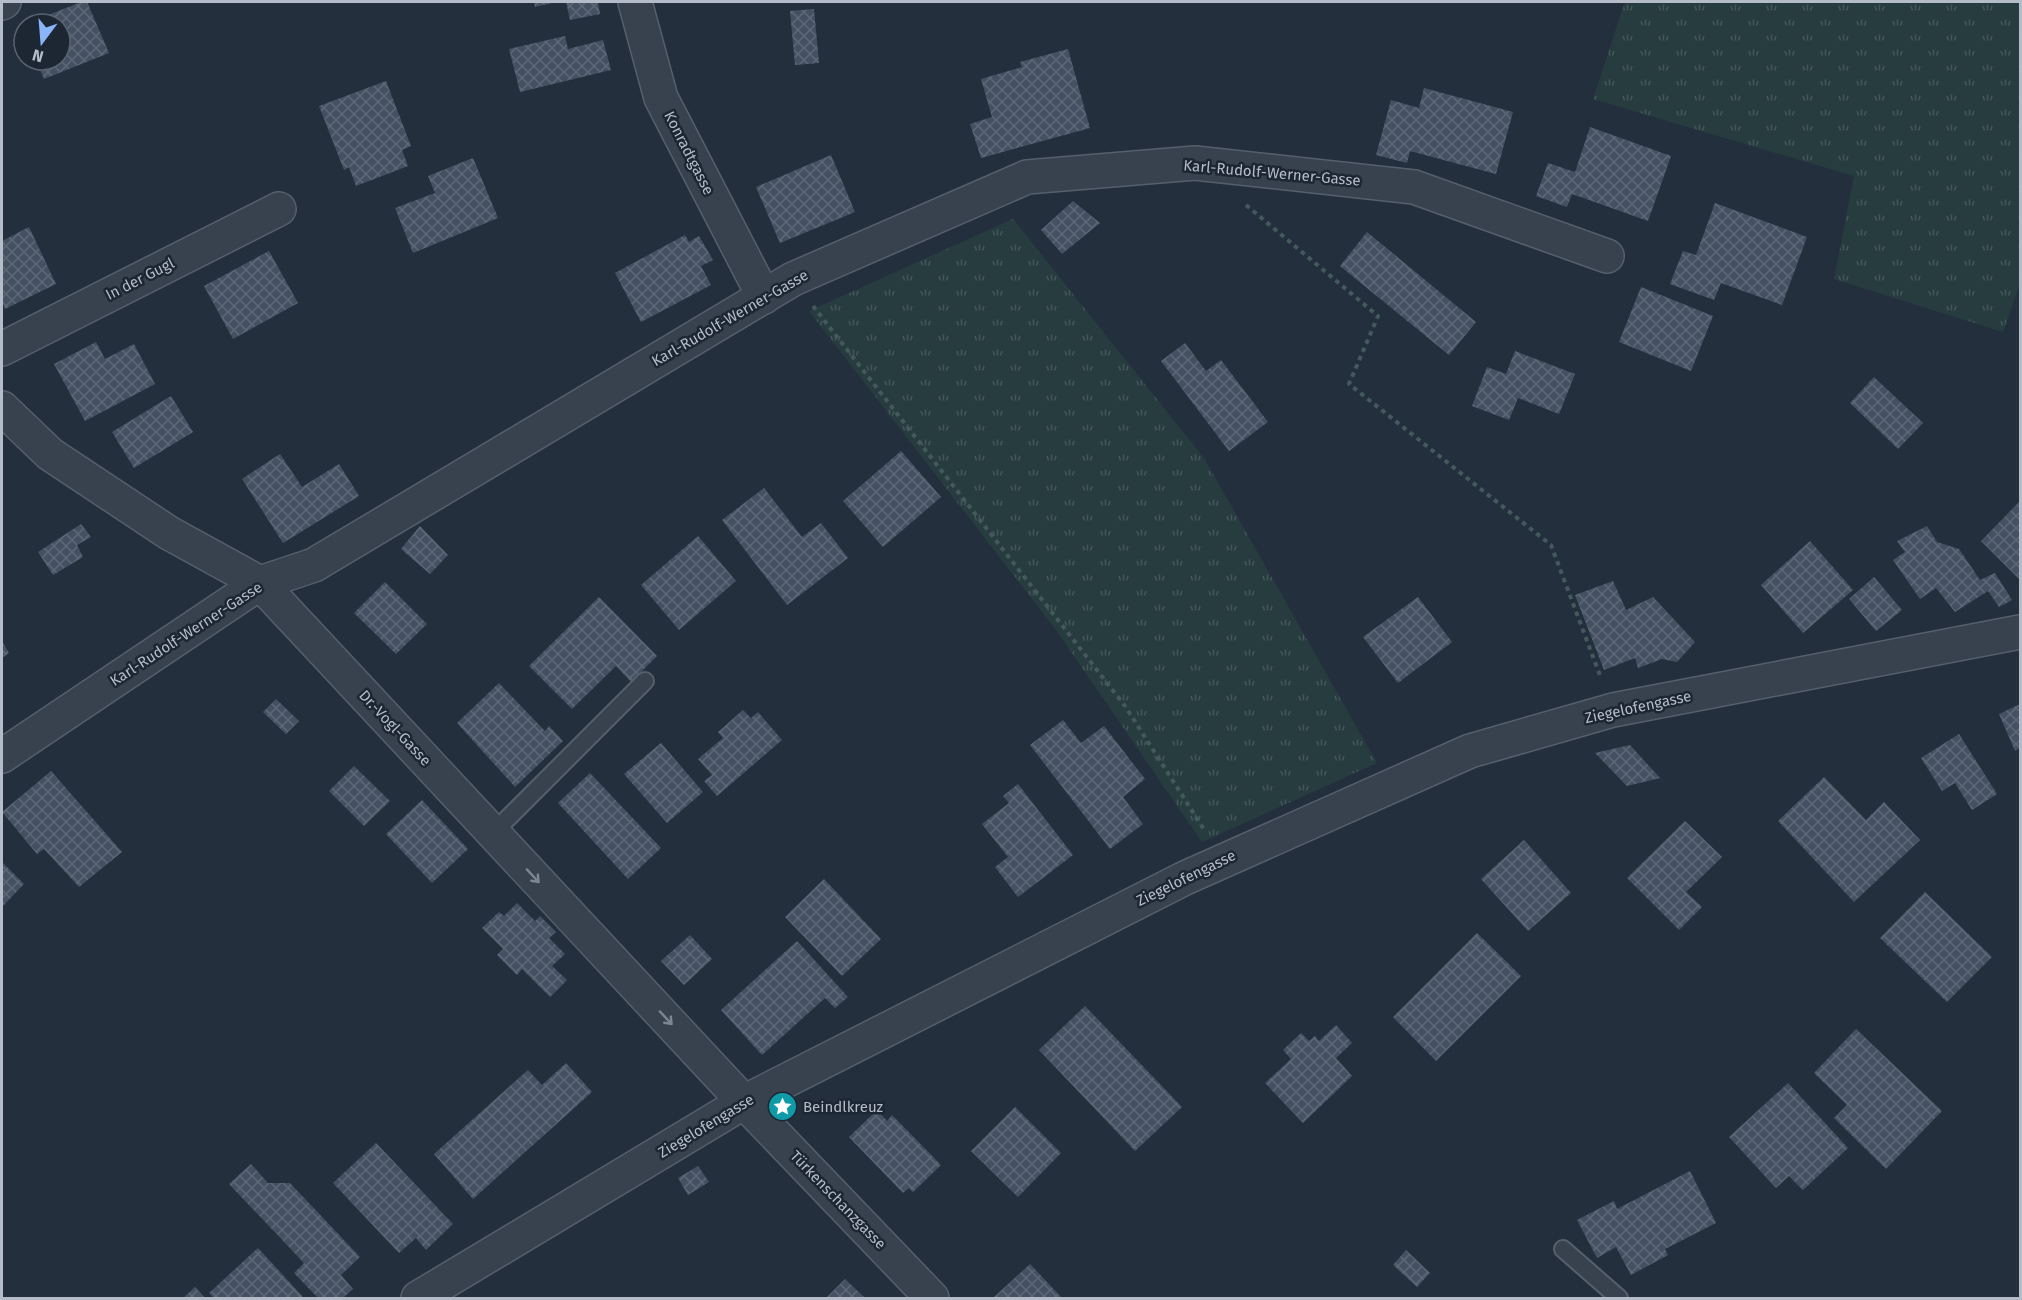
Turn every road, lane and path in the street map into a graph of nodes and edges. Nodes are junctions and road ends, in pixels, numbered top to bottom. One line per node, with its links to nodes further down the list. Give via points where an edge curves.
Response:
1 (635, 2): 6 (street, Konradtgasse, via 661,98)
2 (1240, 201): 12 (path, via 1378,316 1349,384 1551,546)
3 (279, 209): 7 (street, In der Gugl)
4 (1607, 256): 5 (street, Karl-Rudolf-Werner-Gasse, via 1414,187 1194,163 1027,177)
5 (793, 279): 6 (street, Karl-Rudolf-Werner-Gasse); 15 (path, via 1125,705)
6 (764, 297): 9 (street, Karl-Rudolf-Werner-Gasse, via 314,565)
7 (2, 350)
8 (2, 408): 9 (street, Dr.-Vogl-Gasse, via 50,454 170,533)
9 (260, 583): 13 (street, Karl-Rudolf-Werner-Gasse); 14 (street, Dr.-Vogl-Gasse)
10 (2020, 632): 12 (street, Ziegelofengasse)
11 (645, 681): 14 (lane)
12 (1613, 710): 15 (street, Ziegelofengasse, via 1470,751)
13 (2, 756)
14 (493, 833): 16 (street, Dr.-Vogl-Gasse, one-way to 16)
15 (1224, 859): 16 (street, Ziegelofengasse)
16 (744, 1102): 18 (street, Ziegelofengasse); 19 (street, Türkenschanzgasse)
17 (1563, 1250): 20 (lane)
18 (418, 1299)
19 (932, 1299)
20 (1619, 1299)

